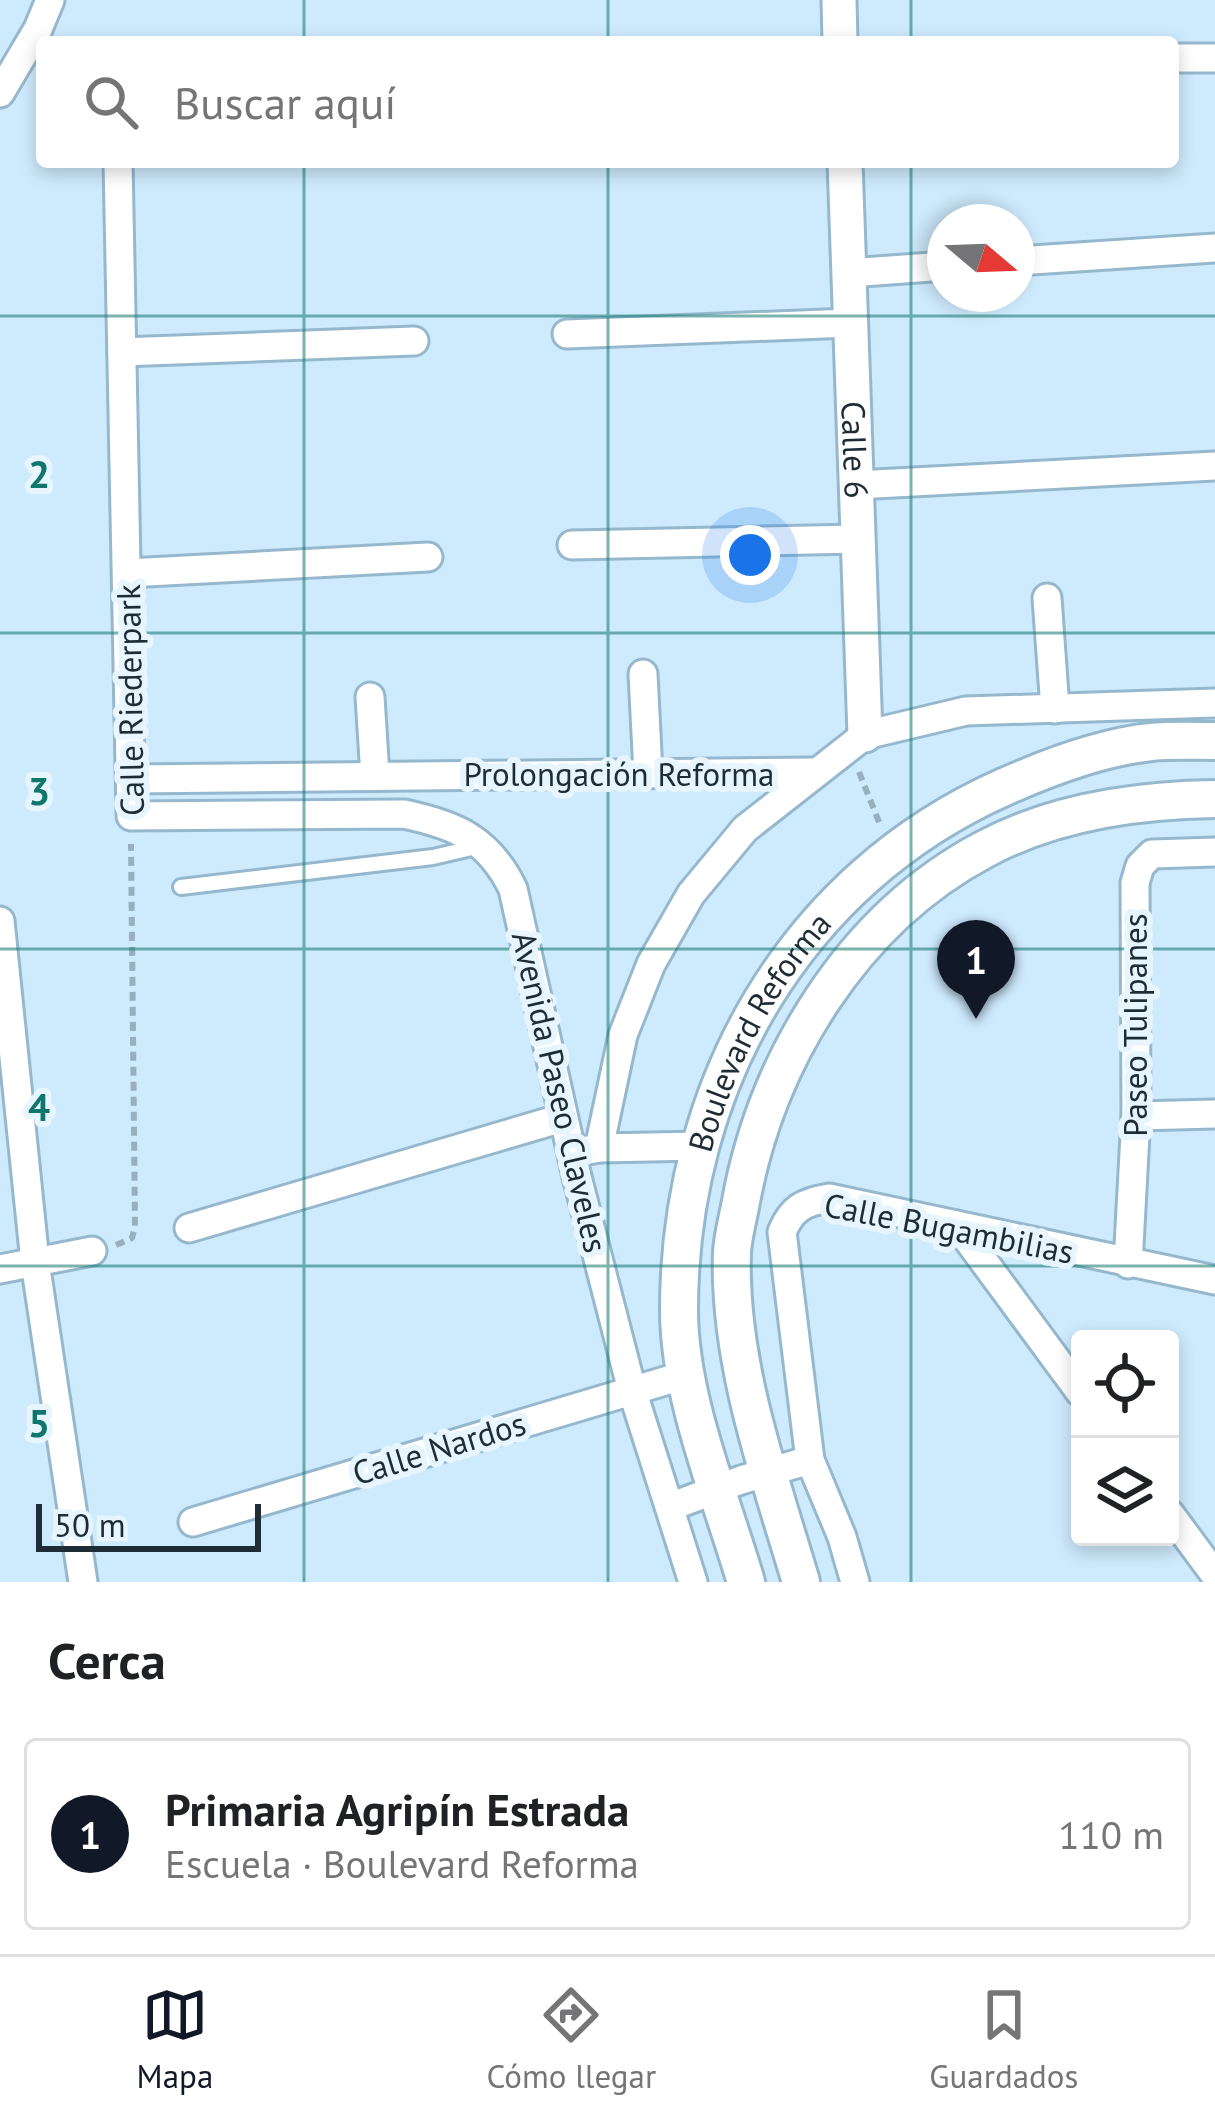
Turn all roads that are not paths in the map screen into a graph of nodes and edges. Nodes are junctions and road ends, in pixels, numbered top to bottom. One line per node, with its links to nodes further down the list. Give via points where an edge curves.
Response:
1 (50, 0): 6 (street)
2 (839, 0): 3 (street)
3 (840, 36)
4 (1179, 58): 5 (street)
5 (1215, 58)
6 (0, 93)
7 (118, 168): 16 (street, Calle Riederpark)
8 (845, 168): 12 (street, Calle 6)
9 (1215, 248): 10 (street)
10 (1035, 261)
11 (927, 267): 12 (street)
12 (849, 273): 13 (street, Calle 6)
13 (850, 323): 14 (street); 18 (street, Calle 6)
14 (567, 334)
15 (414, 341): 16 (street)
16 (122, 352): 22 (street, Calle Riederpark)
17 (1215, 466): 18 (street)
18 (856, 484): 19 (street, Calle 6)
19 (858, 539): 20 (street); 28 (street, Calle 6)
20 (572, 545)
21 (428, 557): 22 (street)
22 (128, 573): 33 (street, Calle Riederpark)
23 (1047, 598): 27 (street)
24 (643, 674): 31 (street)
25 (370, 697): 32 (street)
26 (1215, 703): 27 (street)
27 (1055, 709): 28 (street, via 966,711)
28 (857, 741): 30 (street)
29 (1215, 741): 43 (main road, Boulevard Reforma, via 1149,742 1044,770 956,808 891,853 782,964 729,1056)
30 (815, 772): 31 (street, Prolongación Reforma); 44 (street, via 745,829 691,894 651,964)
31 (648, 773): 32 (street, Prolongación Reforma)
32 (375, 776): 33 (street, Prolongación Reforma)
33 (131, 779): 35 (street, Calle Riederpark, via 131,816 404,814)
34 (1215, 799): 56 (main road, Boulevard Reforma, via 1155,800 1064,819 985,849 902,906 839,975 784,1061 748,1160 732,1251 740,1351)
35 (443, 822): 36 (street, Avenida Paseo Claveles)
36 (481, 845): 38 (lane); 42 (street, Avenida Paseo Claveles, via 513,889)
37 (1215, 852): 41 (street, Paseo Tulipanes, via 1152,854 1140,866)
38 (181, 886)
39 (0, 921): 48 (street)
40 (1215, 1114): 41 (street)
41 (1136, 1116): 49 (street, Paseo Tulipanes)
42 (562, 1118): 44 (street, Avenida Paseo Claveles); 46 (street)
43 (701, 1147): 44 (street); 52 (main road, Boulevard Reforma, via 686,1209 679,1311)
44 (585, 1150): 54 (street, Avenida Paseo Claveles)
45 (957, 1225): 49 (street, Calle Bugambilias); 53 (street); 55 (street, Calle Bugambilias, via 829,1198 789,1215 782,1232)
46 (190, 1228)
47 (92, 1251): 48 (street)
48 (35, 1262): 50 (street); 63 (street)
49 (1128, 1264): 51 (street, Calle Bugambilias)
50 (0, 1269)
51 (1215, 1280)
52 (685, 1375): 54 (street, Calle Nardos); 57 (main road, Boulevard Reforma)
53 (1071, 1380)
54 (632, 1390): 58 (street, Avenida Paseo Claveles); 59 (street, Calle Nardos)
55 (810, 1460): 56 (street); 61 (street)
56 (768, 1471): 57 (street); 66 (main road, Boulevard Reforma)
57 (718, 1488): 58 (street); 65 (main road, Boulevard Reforma)
58 (670, 1507): 64 (street, Avenida Paseo Claveles)
59 (194, 1522)
60 (1179, 1526): 62 (street)
61 (842, 1537): 67 (street); 68 (street)
62 (1215, 1575)
63 (82, 1582)
64 (693, 1582)
65 (746, 1582)
66 (801, 1582)
67 (855, 1582)
68 (876, 1582)

